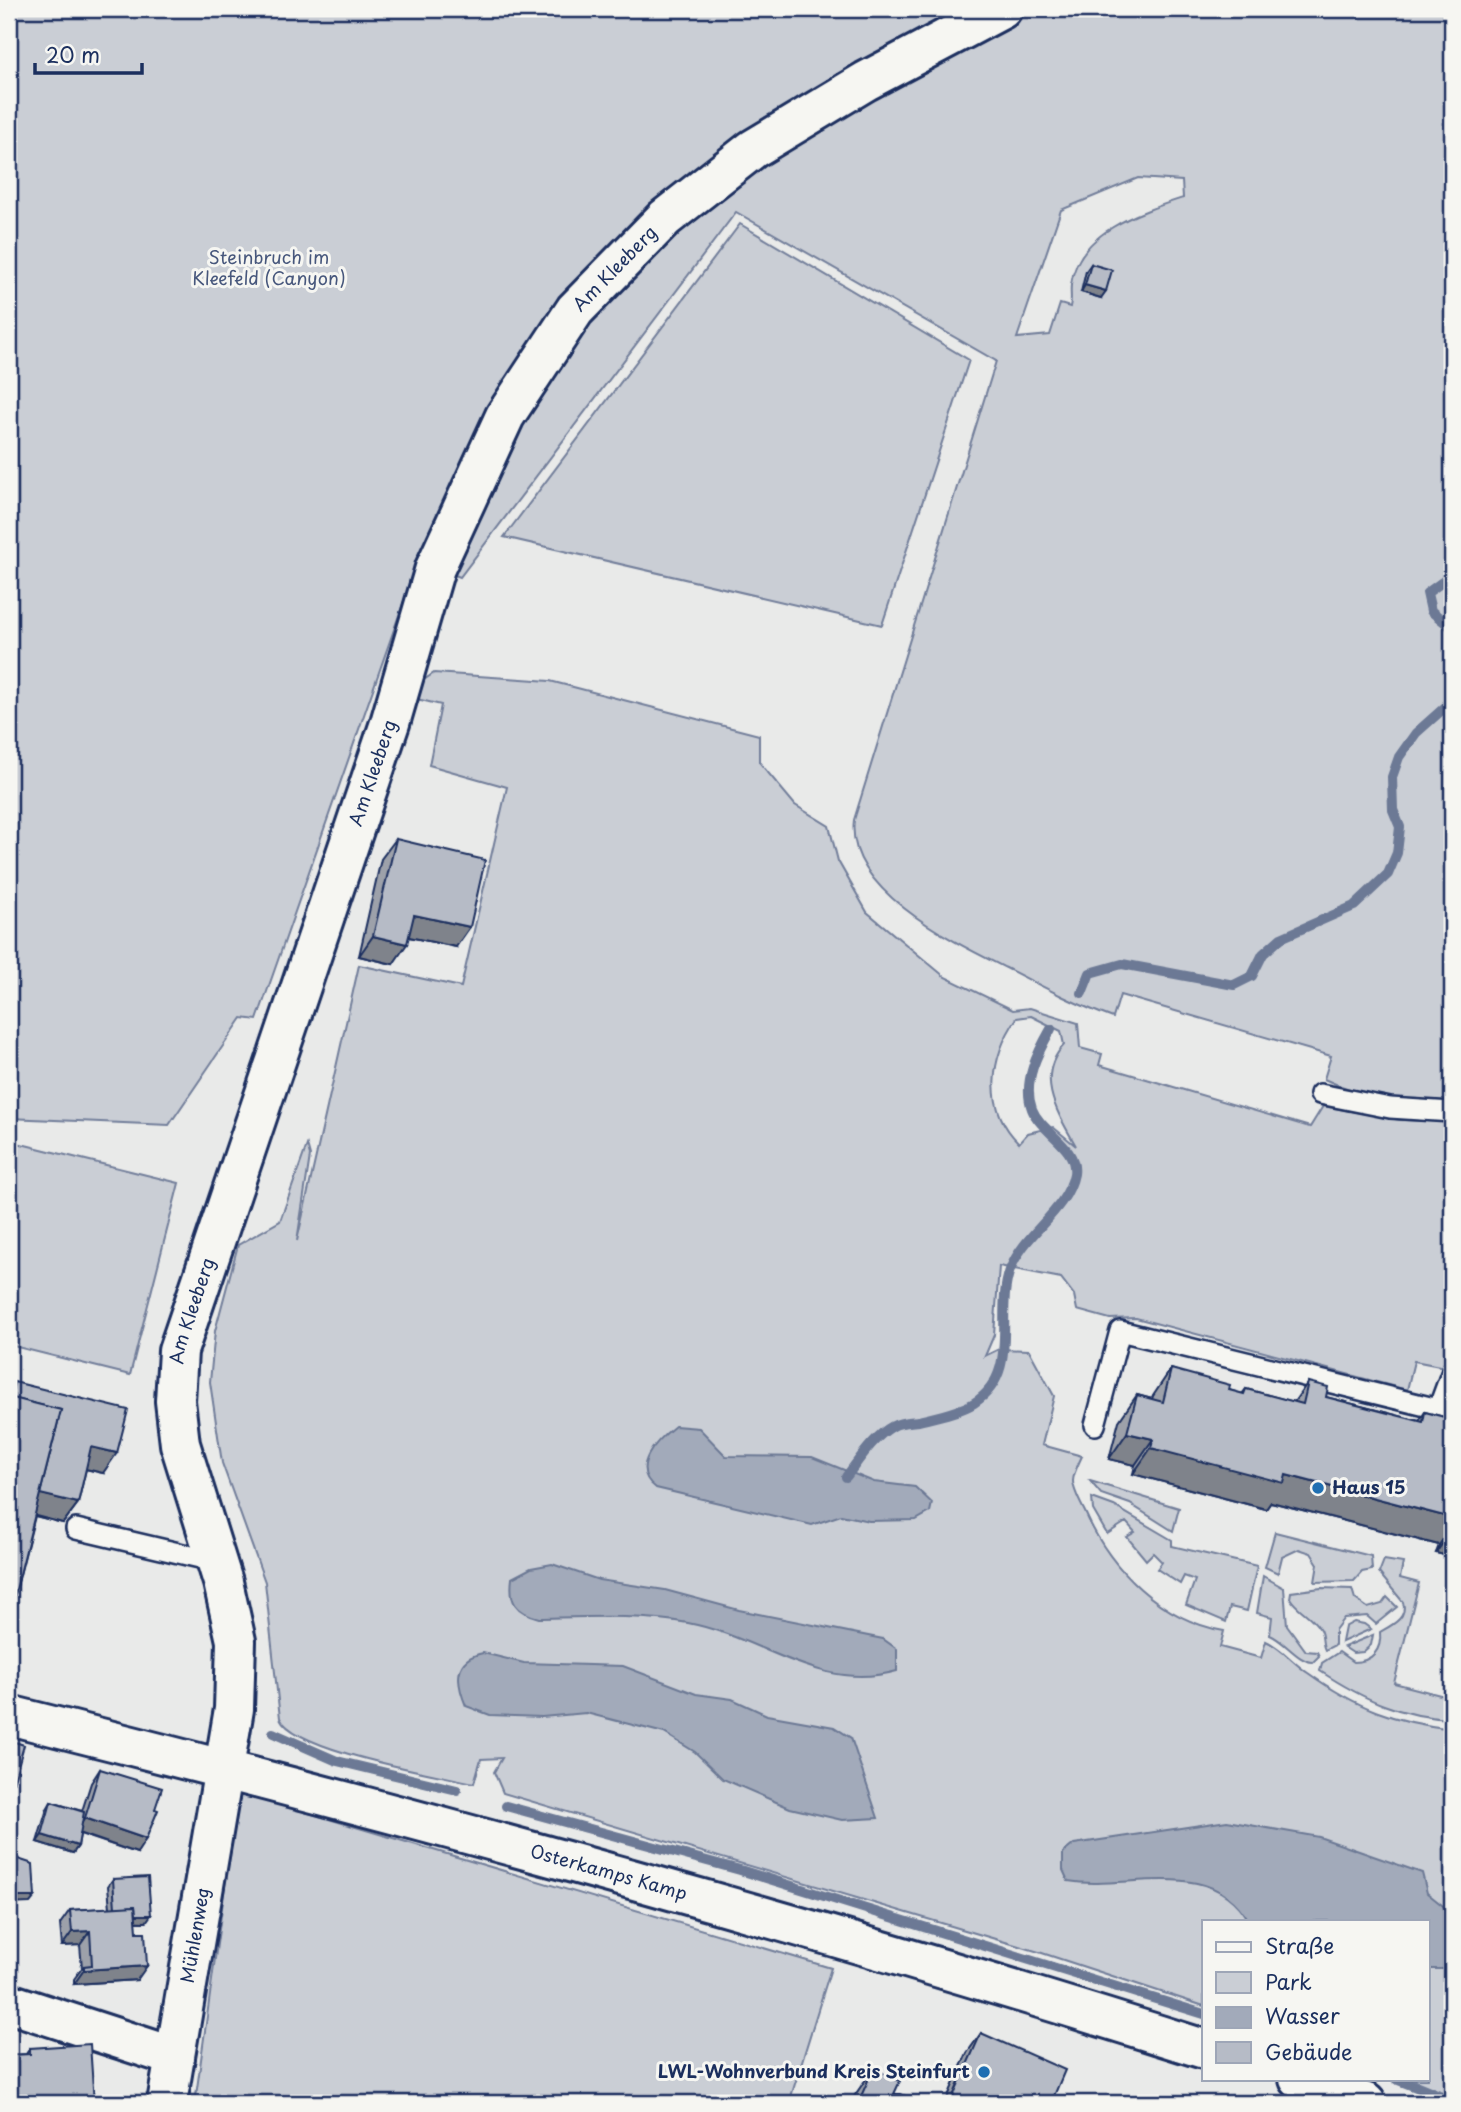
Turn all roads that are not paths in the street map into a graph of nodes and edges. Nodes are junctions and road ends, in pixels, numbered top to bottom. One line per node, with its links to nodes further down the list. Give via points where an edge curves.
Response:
1 (1002, 9): 8 (street, Am Kleeberg, via 866,81 753,149 665,218 575,310 505,416 435,568 390,723 178,1351 175,1401 180,1444)
2 (1320, 1094): 3 (lane, via 1390,1108)
3 (1452, 1112)
4 (1452, 1371): 5 (lane)
5 (1445, 1411): 6 (lane, via 1120,1331)
6 (1095, 1425)
7 (76, 1528): 8 (lane)
8 (217, 1562): 10 (street, Am Kleeberg, via 236,1641 234,1709)
9 (9, 1715): 10 (street, Osterkamps Kamp)
10 (223, 1769): 12 (street, Osterkamps Kamp, via 452,1828 1043,1998); 13 (street, Mühlenweg)
11 (9, 2003): 13 (street)
12 (1202, 2048)
13 (175, 2056): 15 (street, Mühlenweg)
14 (1302, 2080): 16 (street)
15 (167, 2103)
16 (1366, 2103)

